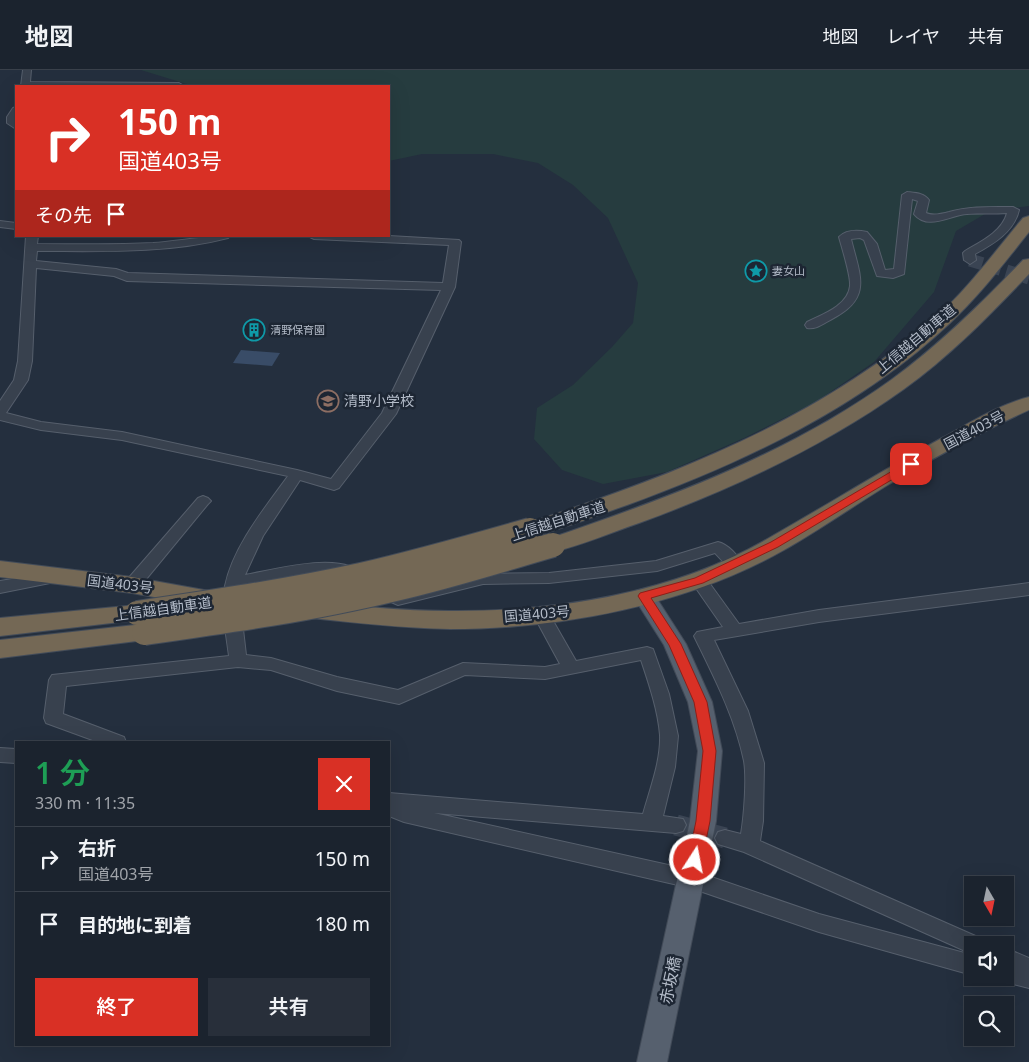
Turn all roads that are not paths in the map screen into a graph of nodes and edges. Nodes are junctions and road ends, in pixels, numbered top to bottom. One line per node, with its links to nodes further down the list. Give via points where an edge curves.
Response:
1 (26, 70): 2 (street)
2 (26, 85)
3 (15, 112): 4 (street, via 12,123)
4 (15, 125)
5 (15, 129): 6 (street)
6 (0, 130)
7 (1029, 221): 33 (highway, 上信越自動車道, bridge, via 972,290 908,350 836,400 700,469 592,510 405,565)
8 (0, 224): 9 (street)
9 (15, 226)
10 (220, 237): 12 (street, via 149,246)
11 (338, 237): 16 (street, via 455,242)
12 (31, 242): 14 (street)
13 (970, 260): 17 (street, via 969,253 998,234 1013,215 1013,210 964,211 925,218 920,214 924,200 907,195 900,271 881,273 876,267 877,256 869,240 861,235 845,237 856,287 840,310)
14 (30, 264): 16 (street, via 127,277); 19 (street, via 25,361 21,380)
15 (1029, 264): 33 (highway, 上信越自動車道, bridge, via 992,303 898,384 836,424 773,458 666,505 553,545 364,596 285,612)
16 (449, 287): 21 (street, via 389,414 334,485)
17 (811, 325)
18 (1029, 402): 23 (highway, 国道403号, via 879,481 774,545)
19 (0, 412)
20 (0, 416): 21 (street, via 41,426 122,436)
21 (297, 474): 30 (street, via 236,570)
22 (203, 501): 27 (street)
23 (735, 564): 26 (highway, 国道403号); 30 (street, via 718,547 657,566 549,578 483,579 398,599 339,568 327,567)
24 (0, 569): 25 (highway, 国道403号)
25 (54, 577): 27 (highway, 国道403号); 28 (street)
26 (699, 581): 31 (highway, 国道403号); 35 (street)
27 (132, 585): 30 (highway, 国道403号)
28 (0, 587)
29 (1029, 589): 35 (street)
30 (233, 593): 32 (highway, 国道403号, via 450,620); 37 (street)
31 (644, 596): 32 (highway, 国道403号); 48 (main road, 赤坂橋, via 675,644 700,702 710,751 703,821)
32 (542, 616): 38 (street)
33 (141, 623): 34 (highway, 上信越自動車道); 36 (highway, 上信越自動車道)
34 (0, 628)
35 (734, 630): 47 (street, via 703,636 739,711 754,764 753,821)
36 (0, 648)
37 (238, 660): 38 (street, via 272,664 337,684 399,697 463,670 545,673); 39 (street, via 58,680 53,718)
38 (571, 668): 44 (street, via 647,653 664,708 669,738)
39 (114, 741)
40 (0, 755): 41 (street)
41 (15, 756)
42 (390, 801): 44 (street)
43 (390, 808): 48 (street)
44 (651, 822): 45 (street)
45 (676, 826)
46 (725, 838): 47 (street)
47 (749, 845): 49 (street)
48 (689, 888): 51 (street); 55 (main road, 赤坂橋)
49 (964, 941)
50 (1014, 962): 52 (street)
51 (964, 963)
52 (1029, 968)
53 (1014, 975): 54 (street)
54 (1029, 978)
55 (652, 1062)

